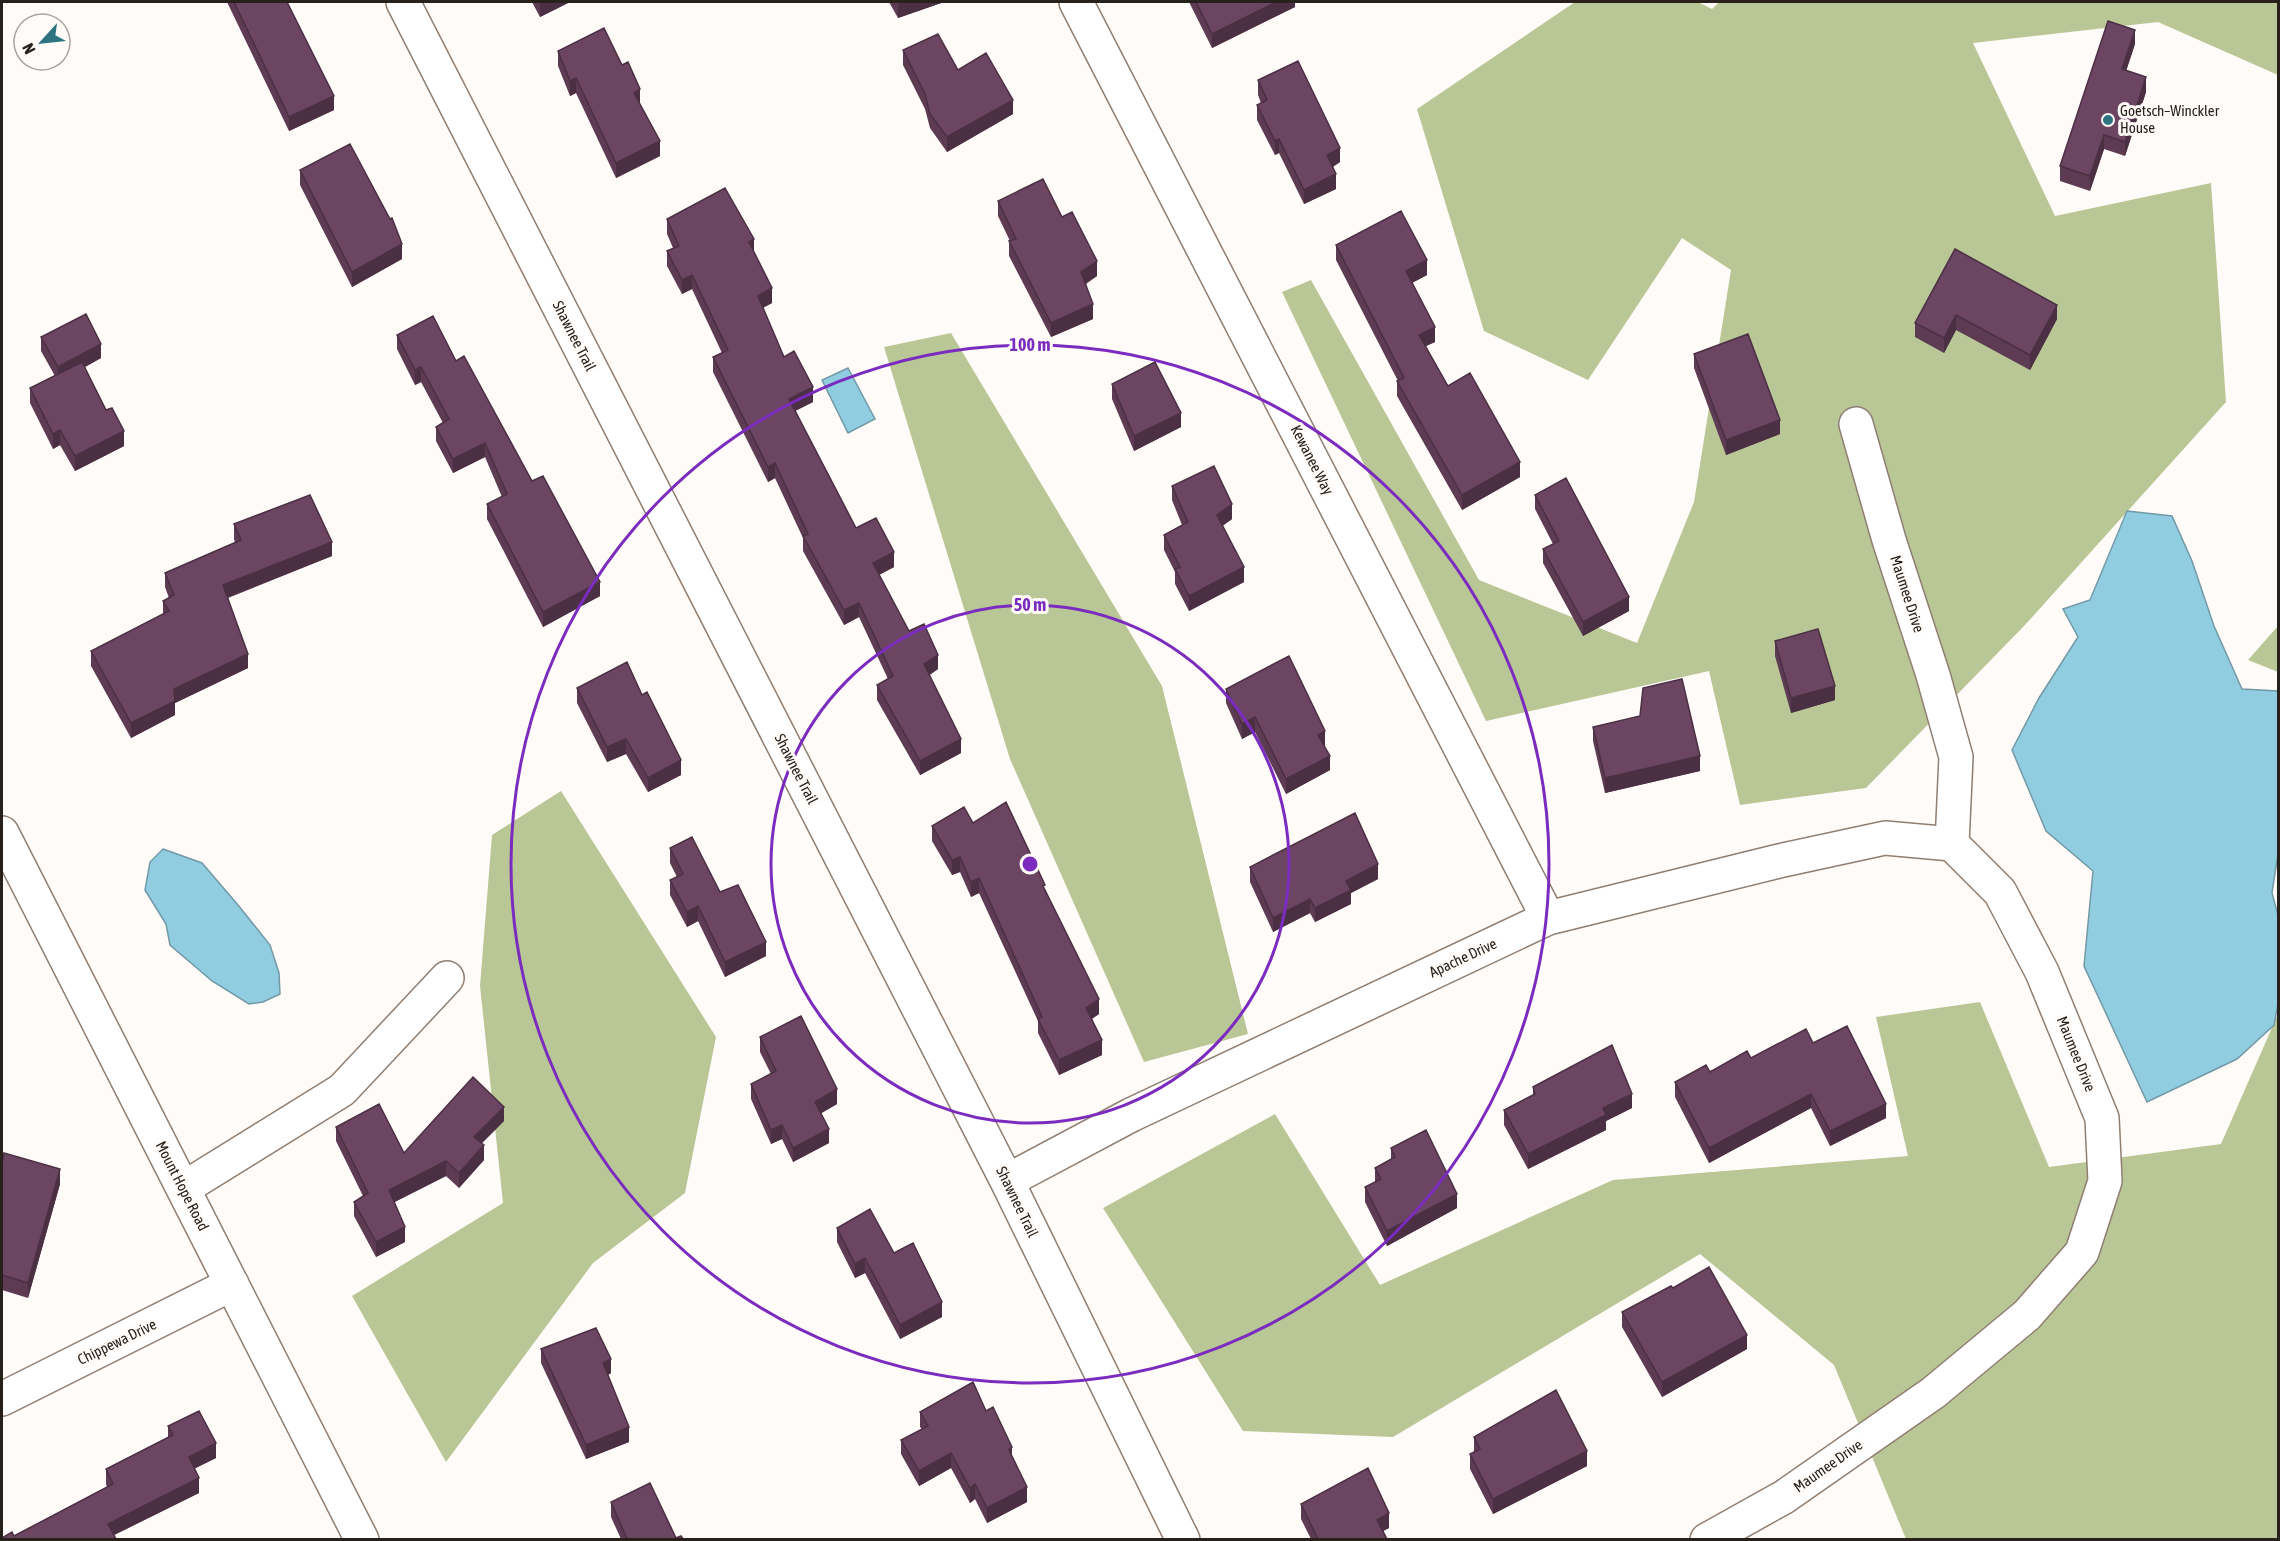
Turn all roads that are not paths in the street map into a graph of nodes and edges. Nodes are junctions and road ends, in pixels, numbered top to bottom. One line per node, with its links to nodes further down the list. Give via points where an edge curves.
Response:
1 (403, 2): 8 (street, Shawnee Trail)
2 (1076, 2): 6 (street, Kewanee Way)
3 (1856, 424): 5 (street, Maumee Drive, via 1956,757)
4 (2, 833): 9 (street, Mount Hope Road)
5 (1952, 844): 6 (street, Apache Drive, via 1885,838); 14 (street, Maumee Drive, via 2000,892 2042,972 2102,1118 2104,1181 2082,1252 2027,1315 1933,1393 1784,1497)
6 (1548, 918): 8 (street, Apache Drive, via 1131,1115)
7 (447, 978): 9 (street, via 342,1090)
8 (1007, 1181): 13 (street, Shawnee Trail)
9 (184, 1188): 10 (street, Mount Hope Road)
10 (232, 1284): 11 (street, Chippewa Drive); 12 (street, Mount Hope Road)
11 (2, 1399)
12 (362, 1539)
13 (1183, 1539)
14 (1707, 1539)

